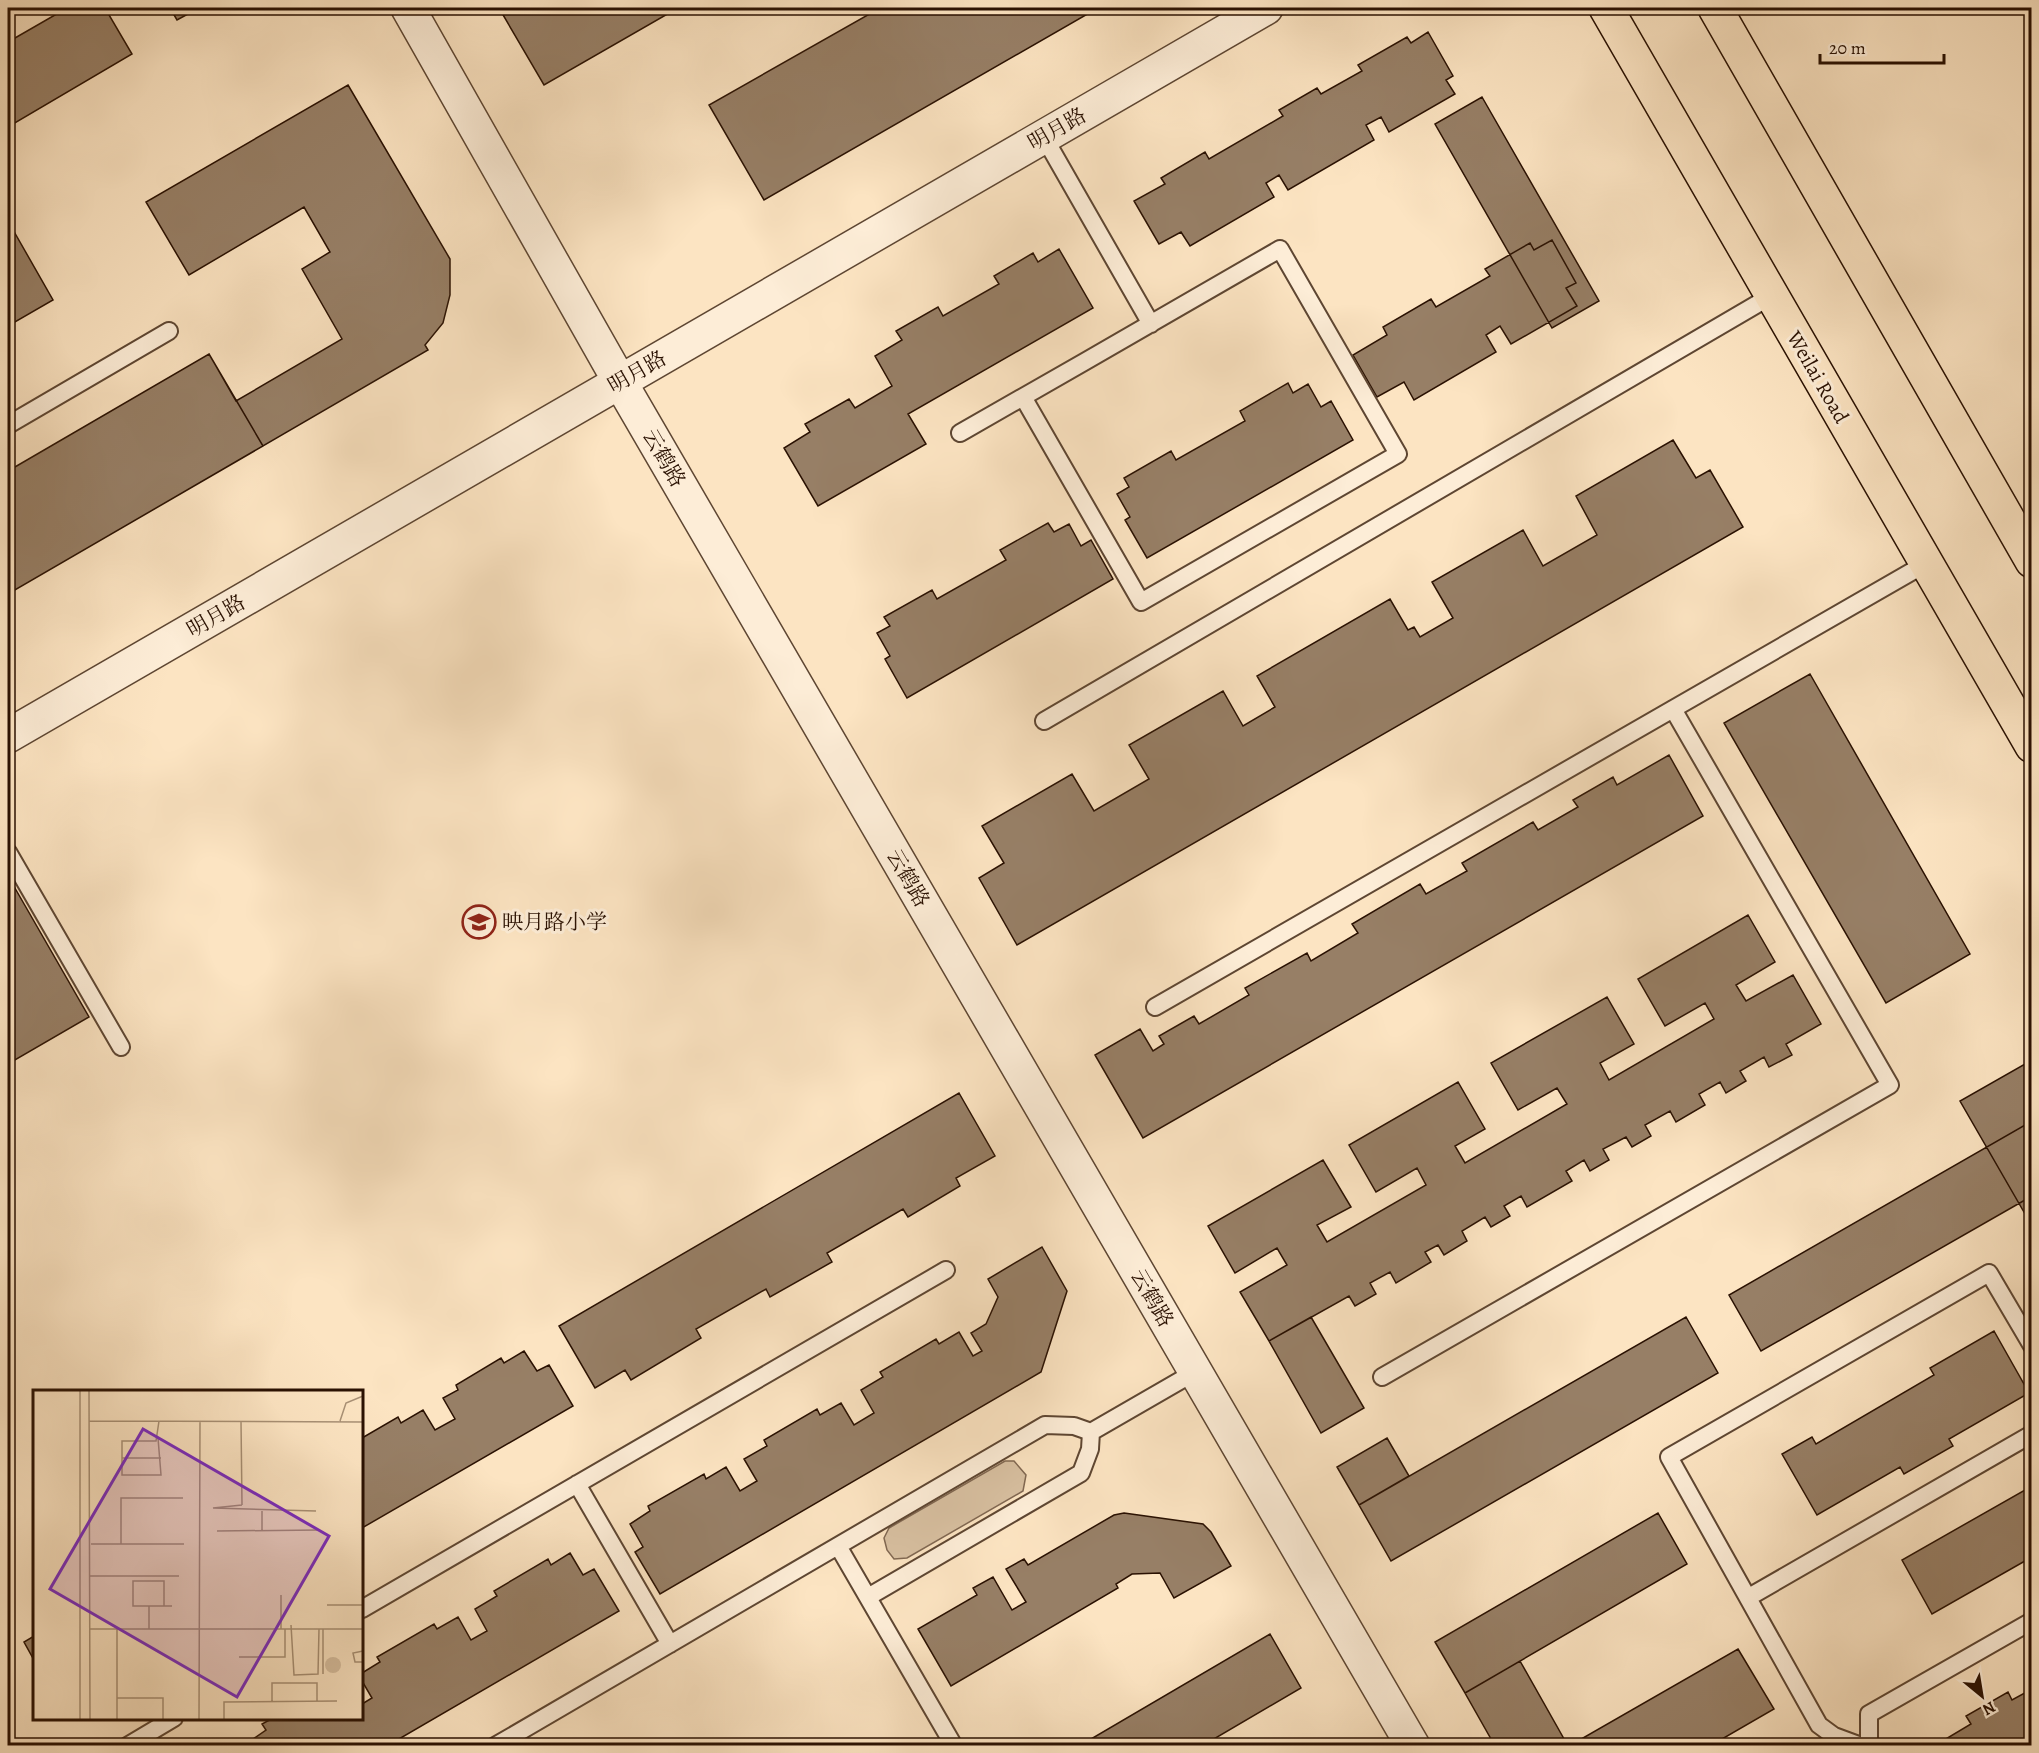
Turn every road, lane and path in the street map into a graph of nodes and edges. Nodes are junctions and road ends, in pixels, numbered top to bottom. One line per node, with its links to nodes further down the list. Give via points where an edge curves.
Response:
1 (408, 8): 9 (street, 云鹤路)
2 (1266, 8): 5 (street, 明月路)
3 (1606, 8): 6 (main road, Weilai Road)
4 (1715, 8): 13 (main road)
5 (1044, 137): 7 (lane); 9 (street, 明月路)
6 (1771, 296): 14 (main road, Weilai Road); 16 (lane)
7 (1151, 324): 10 (lane); 10 (lane, via 1280,249 1398,454 1141,602)
8 (169, 332): 11 (lane)
9 (620, 382): 17 (street, 明月路); 24 (street, 云鹤路)
10 (1023, 397): 12 (lane)
11 (8, 426)
12 (960, 433)
13 (2031, 561)
14 (1925, 564): 15 (lane); 18 (main road, Weilai Road)
15 (1673, 709): 20 (lane); 25 (lane, via 1890,1085)
16 (1044, 721)
17 (8, 736)
18 (2031, 746)
19 (8, 852): 21 (lane)
20 (1155, 1007)
21 (121, 1047)
22 (946, 1270): 28 (lane)
23 (2031, 1346): 31 (lane, via 1989,1273 1669,1457)
24 (1195, 1372): 26 (lane); 39 (street, 云鹤路)
25 (1382, 1377)
26 (1091, 1432): 29 (lane, via 1074,1426 1046,1425); 30 (lane, via 1090,1449 1081,1473)
27 (2031, 1434): 31 (lane)
28 (577, 1484): 32 (lane); 34 (lane)
29 (838, 1546): 30 (lane); 34 (lane)
30 (868, 1597): 38 (lane)
31 (1749, 1597): 40 (lane, via 1819,1725 1834,1736)
32 (363, 1608)
33 (2031, 1621): 41 (lane, via 1869,1714)
34 (670, 1644): 37 (lane)
35 (172, 1720): 36 (lane)
36 (127, 1746)
37 (495, 1746)
38 (954, 1746)
39 (1413, 1746)
40 (1862, 1746)
41 (1869, 1746)

